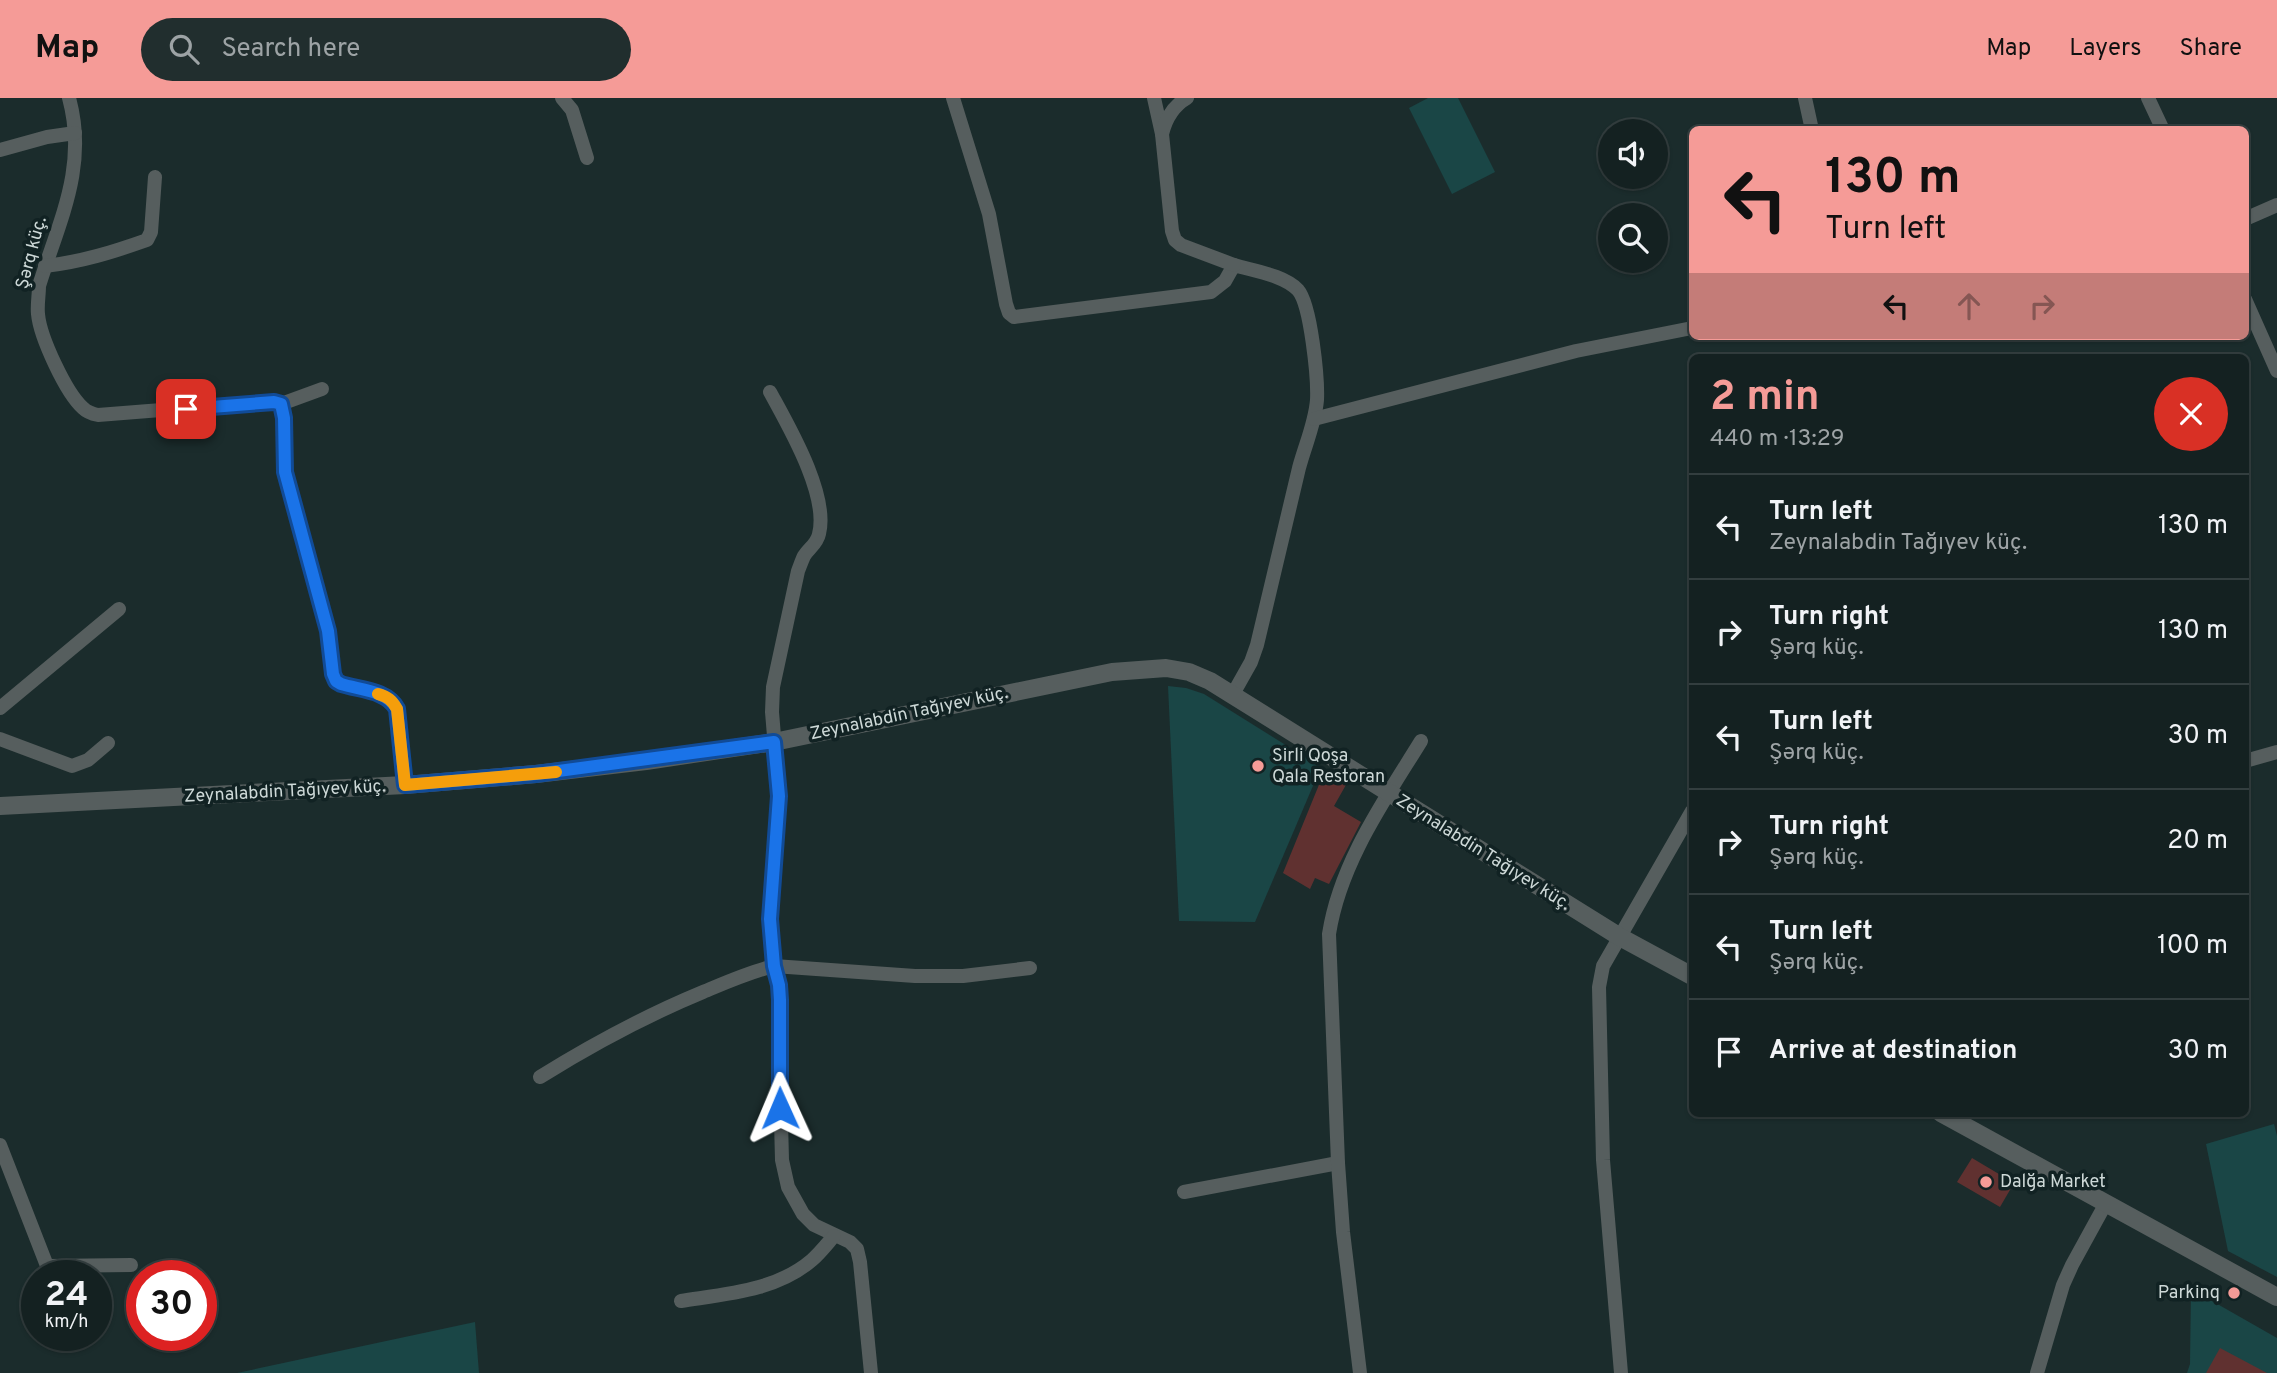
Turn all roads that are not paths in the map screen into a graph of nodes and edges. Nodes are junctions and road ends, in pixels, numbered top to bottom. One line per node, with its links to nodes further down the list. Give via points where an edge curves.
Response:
1 (69, 98): 10 (street, Şərq küç.)
2 (562, 98): 13 (street, via 574,117)
3 (953, 98): 17 (street, via 989,214 1006,304 1014,317 1210,292 1225,281)
4 (1154, 98): 11 (street)
5 (1187, 98): 11 (street, via 1165,122)
6 (1805, 98): 8 (street)
7 (2148, 98): 9 (street)
8 (1811, 126)
9 (2161, 126)
10 (75, 133): 12 (street); 18 (street, Şərq küç., via 72,184)
11 (1162, 134): 17 (street, via 1175,240)
12 (0, 150)
13 (587, 158)
14 (155, 177): 18 (street, via 153,221 147,240 103,256)
15 (2277, 205): 16 (street)
16 (2249, 217)
17 (1234, 265): 25 (street, via 1290,283 1301,293 1316,371)
18 (45, 267): 24 (street, Şərq küç., via 38,301 42,331 76,399 90,413)
19 (2249, 308): 21 (street)
20 (1689, 329): 25 (street, via 1576,351)
21 (2277, 371)
22 (322, 389): 24 (street)
23 (770, 392): 31 (street, via 794,436 820,500 821,515 817,541 798,571 781,645 773,687)
24 (281, 404): 35 (street, via 285,472 328,631 333,674 341,684 393,701)
25 (1314, 419): 27 (street, via 1251,662)
26 (120, 609): 28 (street)
27 (1233, 694): 31 (street, Zeynalabdin Tağıyev küç., via 1189,672 1141,668); 36 (street, Zeynalabdin Tağıyev küç.)
28 (0, 708)
29 (0, 739): 32 (street, via 72,766 89,760)
30 (1421, 741): 36 (street)
31 (774, 742): 35 (street, Zeynalabdin Tağıyev küç., via 536,774); 40 (street, via 779,796 770,919)
32 (108, 743)
33 (2277, 752): 34 (street)
34 (2249, 760)
35 (405, 785): 37 (street, Zeynalabdin Tağıyev küç.)
36 (1388, 794): 39 (street, Zeynalabdin Tağıyev küç.); 46 (street, via 1342,881 1329,934)
37 (0, 806)
38 (1689, 816): 39 (street)
39 (1620, 937): 42 (street, Zeynalabdin Tağıyev küç.); 55 (street, via 1603,966 1599,987 1603,1160)
40 (774, 966): 41 (street, via 915,976); 43 (street, via 667,1007); 49 (street, via 780,1000 782,1160 803,1214)
41 (1030, 968)
42 (1689, 974)
43 (540, 1077)
44 (1948, 1117): 48 (street)
45 (0, 1145): 50 (street)
46 (1338, 1163): 47 (street); 54 (street)
47 (1184, 1192)
48 (2106, 1203): 51 (street); 56 (street, via 2071,1265)
49 (834, 1236): 52 (street, via 812,1260 766,1286); 53 (street, via 850,1241 860,1262)
50 (45, 1260)
51 (2277, 1297)
52 (681, 1301)
53 (871, 1373)
54 (1360, 1373)
55 (1621, 1373)
56 (2037, 1373)

